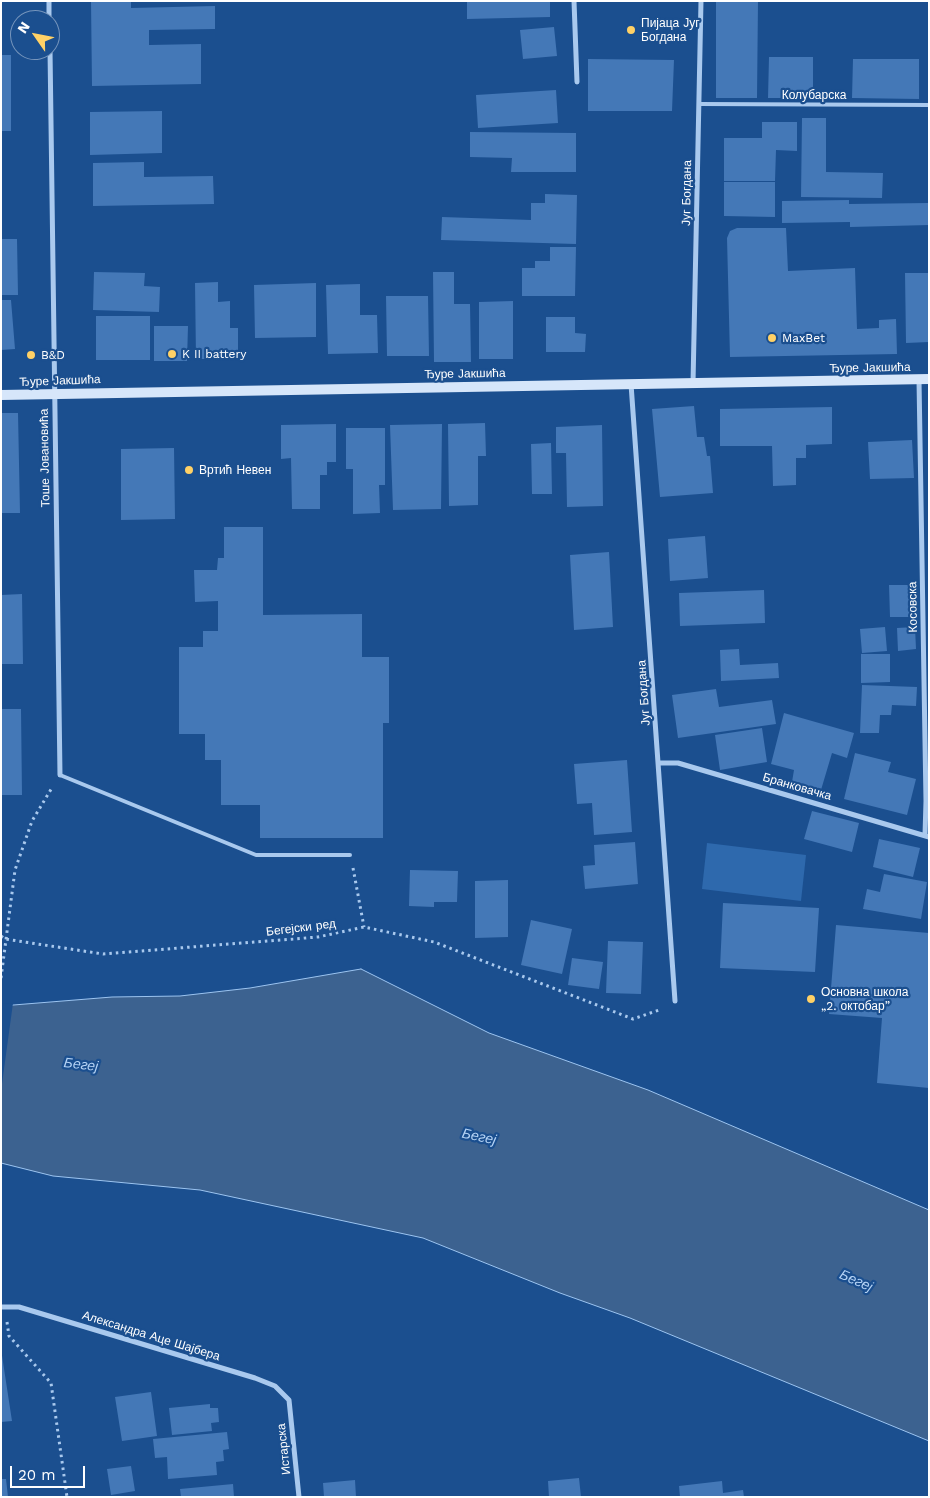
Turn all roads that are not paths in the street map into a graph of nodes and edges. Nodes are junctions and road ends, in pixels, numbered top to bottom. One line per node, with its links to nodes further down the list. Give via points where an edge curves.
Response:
1 (574, 1): 4 (street)
2 (701, 1): 5 (street, Југ Богдана)
3 (50, 60): 10 (street, Тоше Јовановића)
4 (577, 82)
5 (699, 104): 6 (lane, Колубарска); 9 (street, Југ Богдана)
6 (929, 105)
7 (924, 379): 9 (street, Ђуре Јакшића); 14 (street, Косовска)
8 (630, 384): 9 (street, Ђуре Јакшића); 10 (street, Ђуре Јакшића); 12 (street, Југ Богдана)
9 (693, 385)
10 (55, 393): 11 (street, Ђуре Јакшића); 13 (street, Тоше Јовановића)
11 (1, 395)
12 (659, 764): 14 (street, Бранковачка, via 678,763); 16 (street, Југ Богдана)
13 (60, 775): 15 (lane, via 256,855)
14 (927, 836)
15 (350, 855)
16 (675, 1001)
17 (3, 1307): 18 (street, Александра Аце Шајбера, via 19,1307 255,1378 275,1386)
18 (289, 1400): 19 (street, Истарска)
19 (299, 1497)

